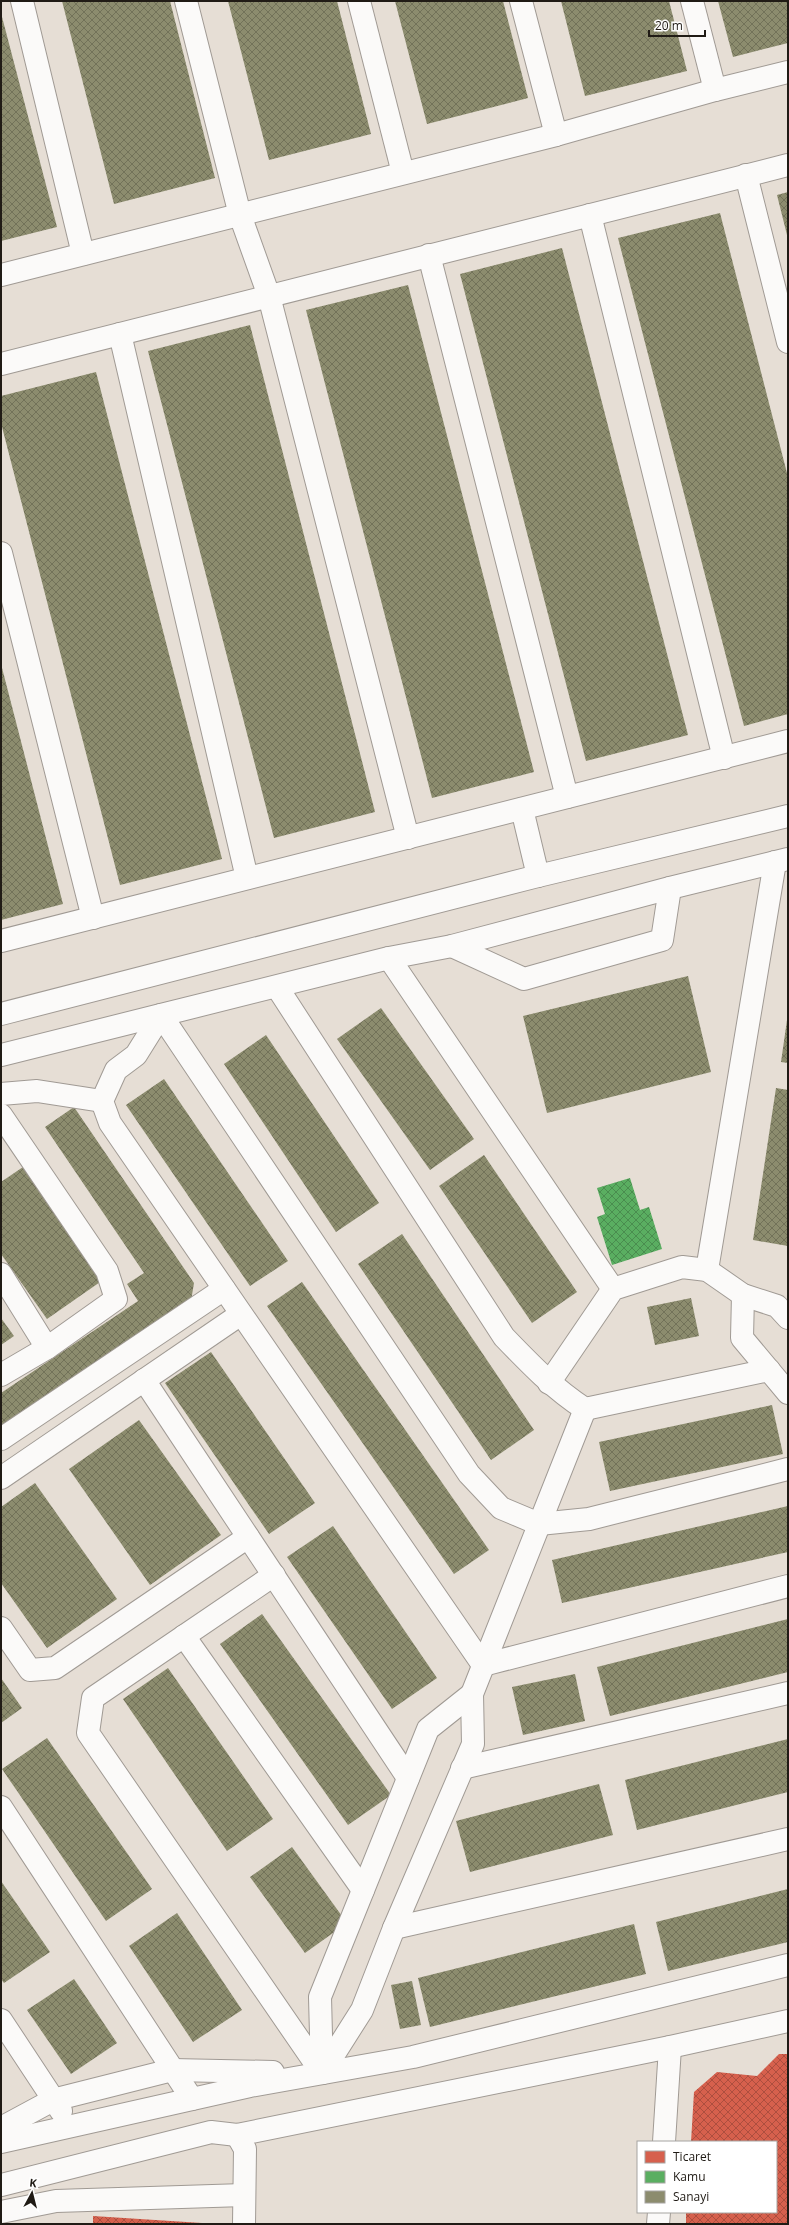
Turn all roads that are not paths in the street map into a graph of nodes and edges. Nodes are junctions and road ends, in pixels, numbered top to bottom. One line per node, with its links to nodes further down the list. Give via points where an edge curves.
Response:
1 (22, 1): 14 (street)
2 (186, 1): 12 (street)
3 (359, 1): 10 (street)
4 (521, 1): 8 (street)
5 (692, 1): 7 (street)
6 (788, 72): 7 (street)
7 (715, 90): 8 (street)
8 (556, 135): 10 (street)
9 (788, 165): 11 (street)
10 (403, 173): 12 (street)
11 (746, 175): 13 (street); 19 (street)
12 (240, 215): 14 (street); 17 (street)
13 (590, 215): 15 (street); 23 (street)
14 (83, 254): 16 (street)
15 (429, 255): 17 (street); 24 (street)
16 (1, 275)
17 (269, 296): 18 (street); 27 (street)
18 (120, 334): 20 (street); 30 (street)
19 (788, 342)
20 (1, 364)
21 (1, 553): 32 (street)
22 (788, 741): 23 (street)
23 (724, 758): 24 (street)
24 (567, 797): 25 (street)
25 (522, 809): 27 (street); 29 (street)
26 (788, 816): 29 (street)
27 (408, 838): 30 (street)
28 (782, 860): 31 (street); 44 (street)
29 (538, 876): 37 (street)
30 (247, 878): 32 (street)
31 (670, 888): 34 (street); 34 (street, via 662,940 524,979)
32 (93, 918): 33 (street)
33 (1, 941)
34 (452, 946): 35 (street)
35 (389, 958): 36 (street); 47 (street)
36 (277, 987): 38 (street); 55 (street, via 504,1337)
37 (1, 1014)
38 (161, 1015): 39 (street); 41 (street, via 136,1054 116,1070); 61 (street, via 469,1474 501,1508)
39 (1, 1055)
40 (1, 1094): 41 (street, via 37,1091)
41 (102, 1101): 46 (street, via 110,1123)
42 (1, 1115): 43 (street)
43 (7, 1138): 51 (street, via 107,1270 116,1298)
44 (707, 1270): 47 (street, via 682,1267); 48 (street)
45 (1, 1274): 51 (street)
46 (224, 1289): 49 (street); 58 (street)
47 (613, 1289): 55 (street)
48 (743, 1295): 50 (street, via 777,1306); 52 (street, via 742,1338)
49 (241, 1314): 54 (street); 67 (street)
50 (788, 1318)
51 (47, 1348): 53 (street)
52 (769, 1370): 56 (street); 57 (street)
53 (1, 1375)
54 (144, 1380): 60 (street); 62 (street)
55 (549, 1383): 57 (street)
56 (788, 1393)
57 (585, 1409): 61 (street)
58 (1, 1439)
59 (788, 1469): 61 (street, via 589,1519)
60 (1, 1478)
61 (539, 1524): 67 (street)
62 (248, 1537): 63 (street); 65 (street, via 55,1668 30,1670)
63 (274, 1575): 66 (street); 71 (street)
64 (788, 1586): 67 (street)
65 (1, 1628)
66 (184, 1636): 74 (street); 81 (street, via 93,1698 88,1733)
67 (484, 1665): 69 (street)
68 (788, 1693): 70 (street)
69 (472, 1694): 70 (street, via 473,1744); 71 (street, via 428,1729)
70 (462, 1768): 75 (street)
71 (408, 1778): 74 (street)
72 (1, 1807): 80 (street)
73 (788, 1839): 75 (street)
74 (363, 1890): 81 (street, via 320,1997)
75 (394, 1928): 81 (street, via 362,2010)
76 (788, 1966): 81 (street, via 413,2057)
77 (1, 2020): 83 (street)
78 (788, 2021): 79 (street)
79 (670, 2047): 86 (street); 87 (street)
80 (172, 2070): 81 (street); 82 (street); 83 (street)
81 (322, 2073): 82 (street)
82 (192, 2099): 84 (street)
83 (53, 2100): 84 (street); 85 (street)
84 (71, 2126): 88 (street)
85 (1, 2128)
86 (237, 2135): 89 (street, via 211,2132); 90 (street, via 245,2149)
87 (664, 2141)
88 (1, 2142)
89 (1, 2185)
90 (244, 2195): 91 (street, via 56,2201); 93 (street)
91 (1, 2212)
92 (659, 2213): 94 (street)
93 (244, 2224)
94 (658, 2224)

